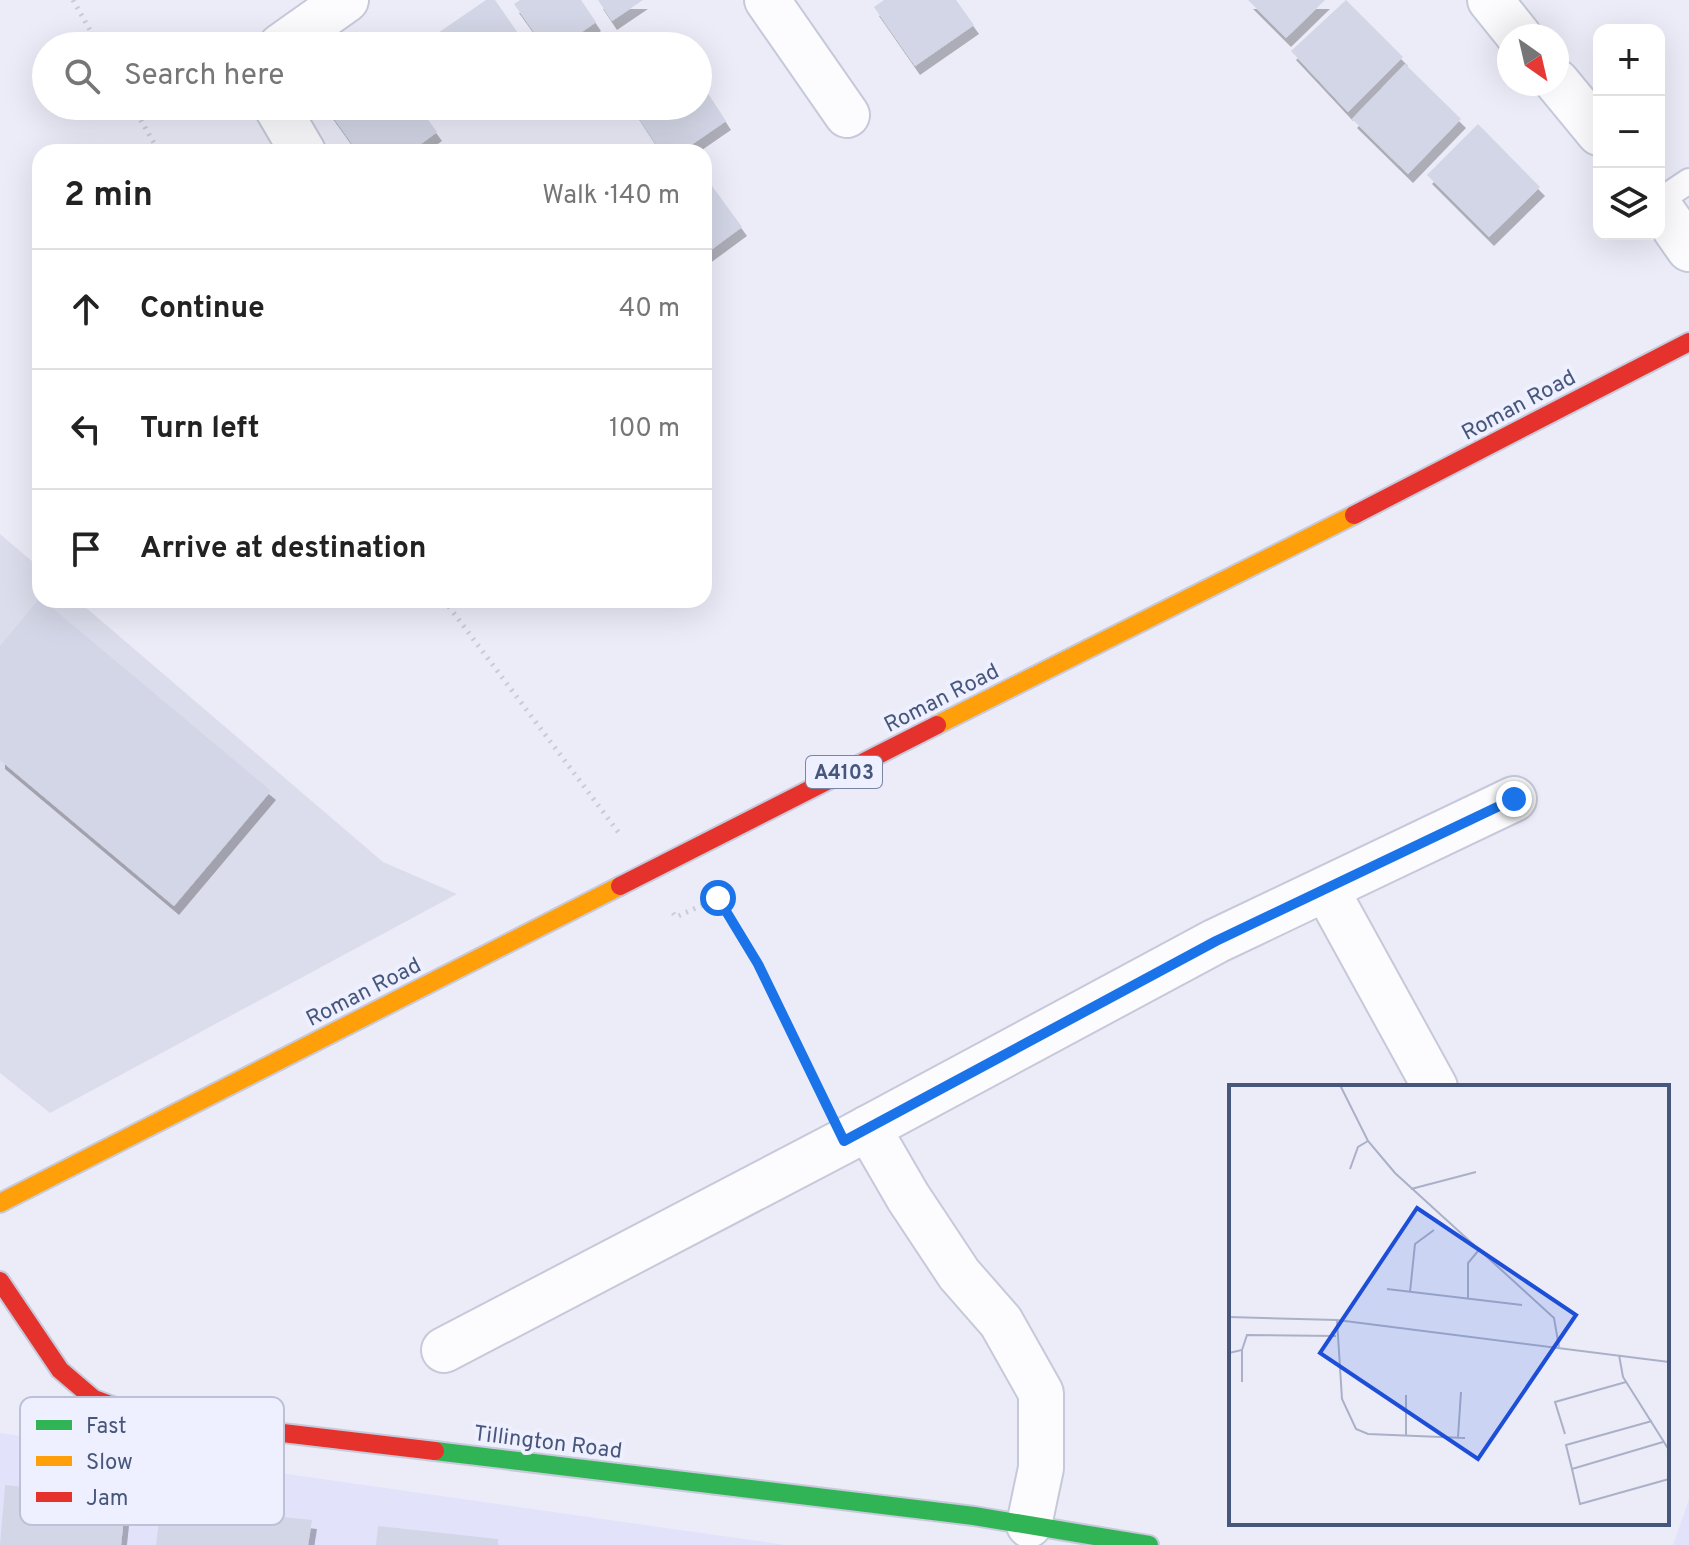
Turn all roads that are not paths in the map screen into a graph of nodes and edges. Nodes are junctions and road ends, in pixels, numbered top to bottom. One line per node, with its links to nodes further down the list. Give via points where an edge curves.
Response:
1 (346, 0): 5 (street)
2 (767, 0): 7 (street)
3 (1490, 0): 4 (street)
4 (1509, 24)
5 (301, 32)
6 (1569, 96): 9 (street)
7 (847, 115)
8 (284, 120): 10 (street)
9 (1593, 126)
10 (298, 144)
11 (1689, 181): 12 (lane)
12 (1665, 199)
13 (1665, 212): 14 (street)
14 (1689, 249)
15 (1689, 342): 20 (main road, Roman Road / A4103)
16 (1514, 799): 17 (street)
17 (1326, 889): 18 (street); 19 (street, via 1216,941)
18 (1434, 1085)
19 (856, 1135): 22 (street); 25 (street, via 1001,1322 1041,1393 1041,1468)
20 (0, 1203)
21 (0, 1281): 23 (main road, Tillington Road, via 60,1370)
22 (444, 1350)
23 (92, 1397)
24 (284, 1433): 25 (main road, Tillington Road)
25 (1029, 1525): 26 (main road, Tillington Road)
26 (1149, 1545)

